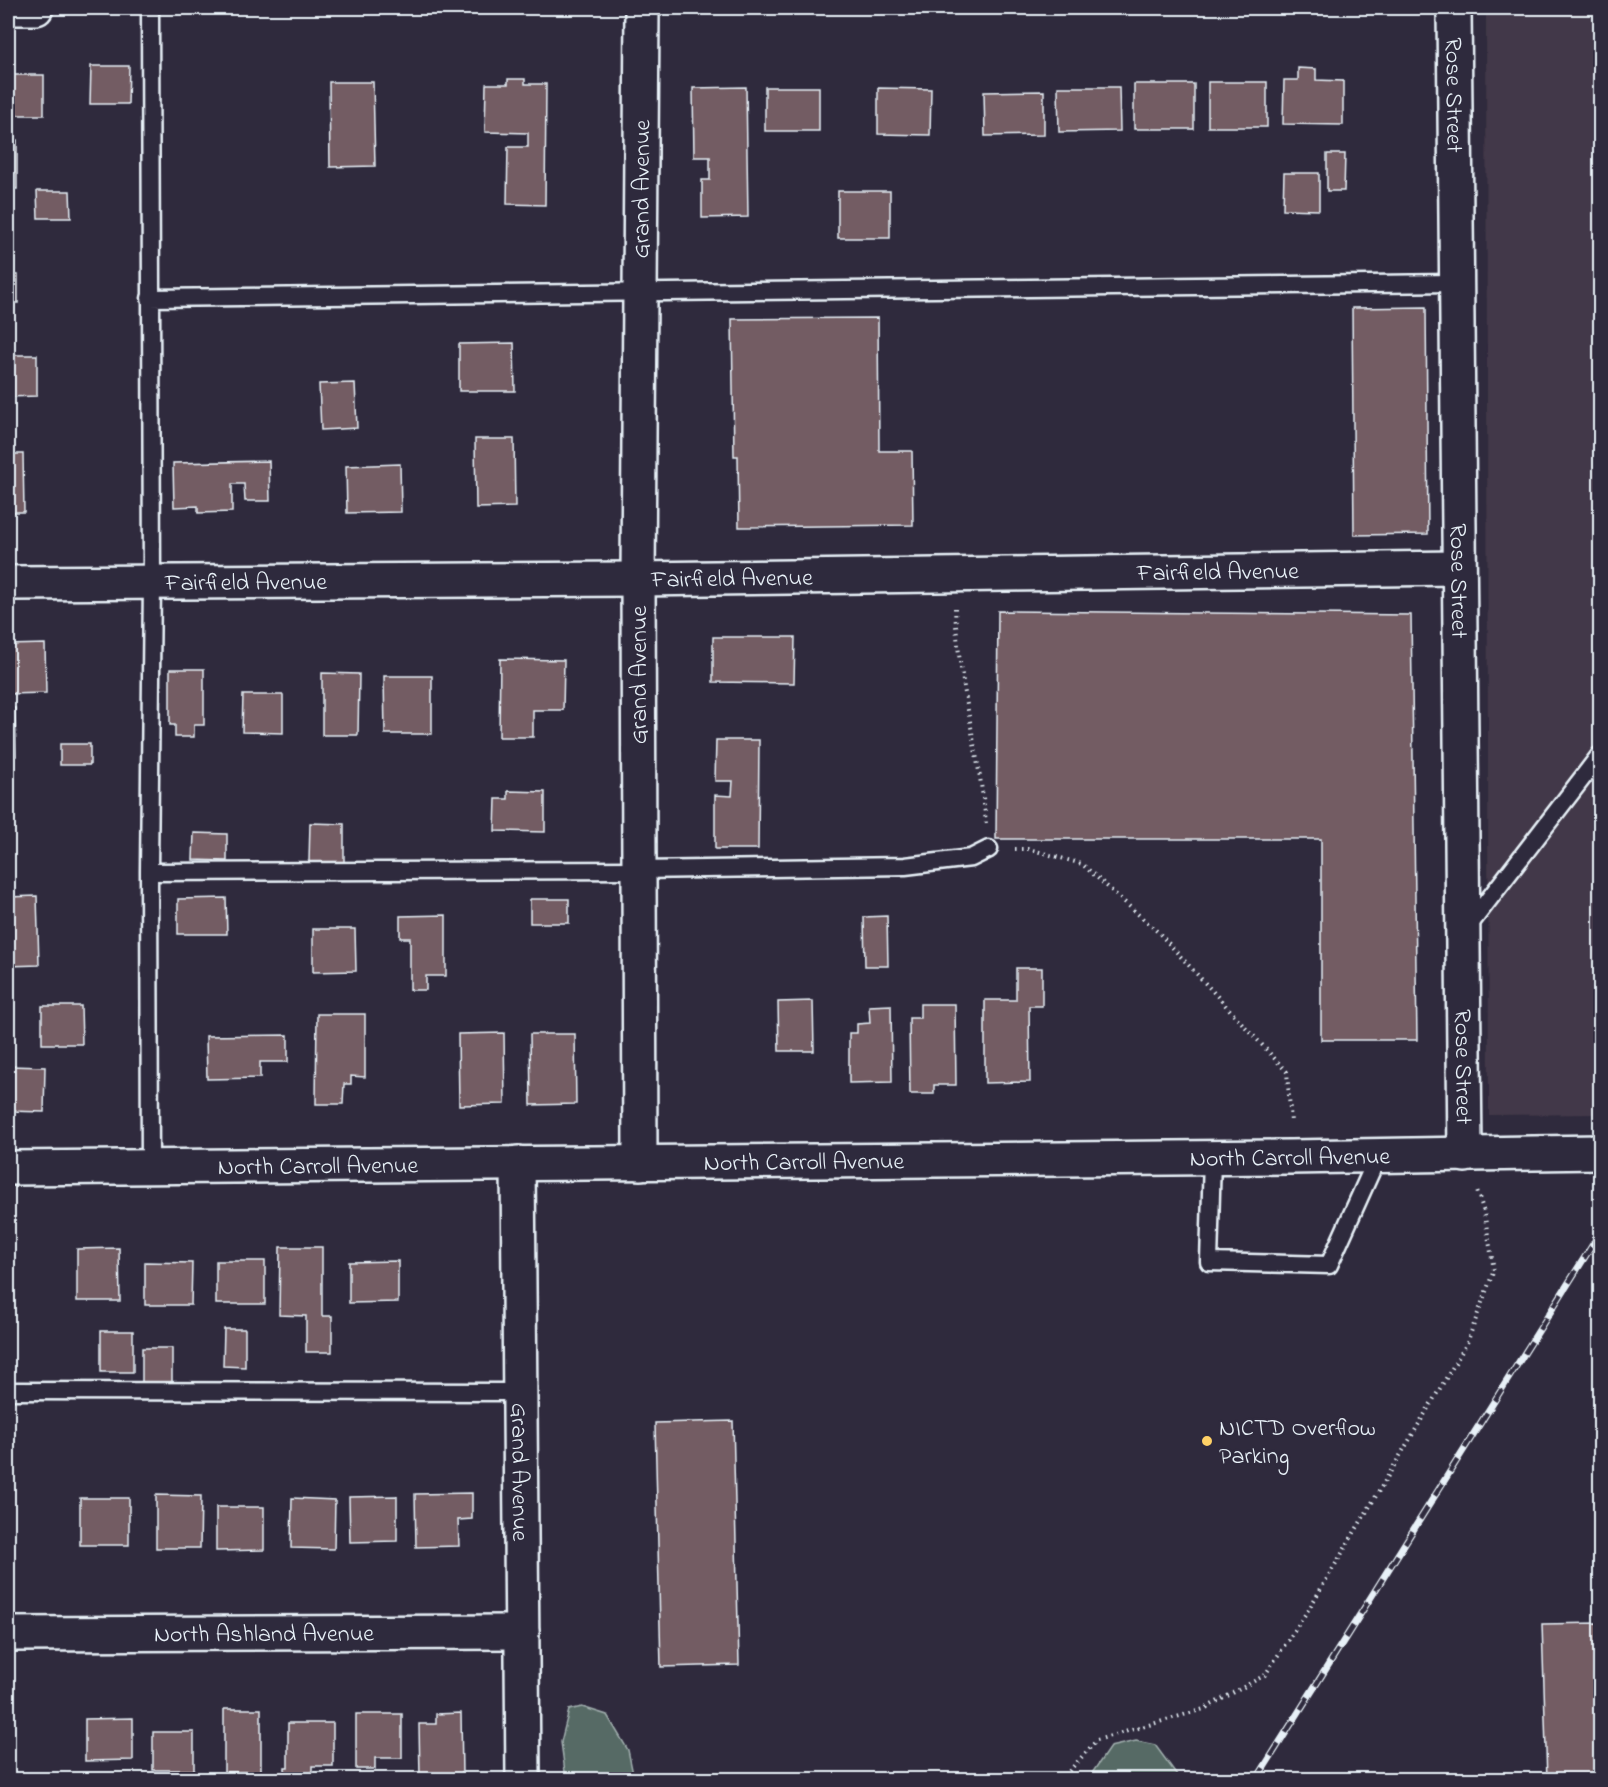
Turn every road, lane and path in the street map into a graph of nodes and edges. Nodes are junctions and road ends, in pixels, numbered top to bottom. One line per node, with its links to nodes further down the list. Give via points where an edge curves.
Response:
1 (8, 8): 2 (street)
2 (36, 8)
3 (150, 8): 8 (lane)
4 (642, 8): 7 (street, Grand Avenue)
5 (1454, 8): 6 (street, Rose Street)
6 (1455, 283): 7 (lane); 9 (street, Rose Street)
7 (640, 292): 8 (lane); 11 (street, Grand Avenue)
8 (150, 298): 12 (lane)
9 (1458, 568): 10 (street, Fairfield Avenue); 18 (street, Rose Street)
10 (954, 574): 11 (street, Fairfield Avenue); 15 (path, via 955,620)
11 (638, 579): 12 (street, Fairfield Avenue); 16 (street, Grand Avenue)
12 (152, 582): 13 (street, Fairfield Avenue); 17 (lane)
13 (8, 583)
14 (1600, 755): 18 (lane)
15 (988, 849): 16 (lane, via 971,858 905,866); 22 (path, via 1029,849 1082,864 1159,933 1287,1072 1292,1113)
16 (639, 870): 17 (lane); 25 (street, Grand Avenue)
17 (149, 872): 26 (lane)
18 (1462, 934): 20 (street, Rose Street)
19 (1600, 1152): 20 (street, North Carroll Avenue)
20 (1465, 1155): 21 (street, North Carroll Avenue); 33 (path, via 1484,1212 1494,1270 1467,1343 1297,1626 1265,1675 1204,1709 1097,1740)
21 (1378, 1156): 22 (street, North Carroll Avenue); 23 (lane, via 1329,1265 1209,1262)
22 (1290, 1157): 23 (street, North Carroll Avenue)
23 (1212, 1158): 25 (street, North Carroll Avenue)
24 (518, 1163): 25 (street, North Carroll Avenue); 26 (street, North Carroll Avenue); 29 (street, Grand Avenue)
25 (640, 1163)
26 (150, 1167): 27 (street, North Carroll Avenue)
27 (8, 1168)
28 (8, 1391): 29 (lane)
29 (520, 1392): 30 (street, Grand Avenue)
30 (522, 1632): 31 (street, North Ashland Avenue); 32 (street, Grand Avenue)
31 (8, 1634)
32 (523, 1779)
33 (1061, 1779)

